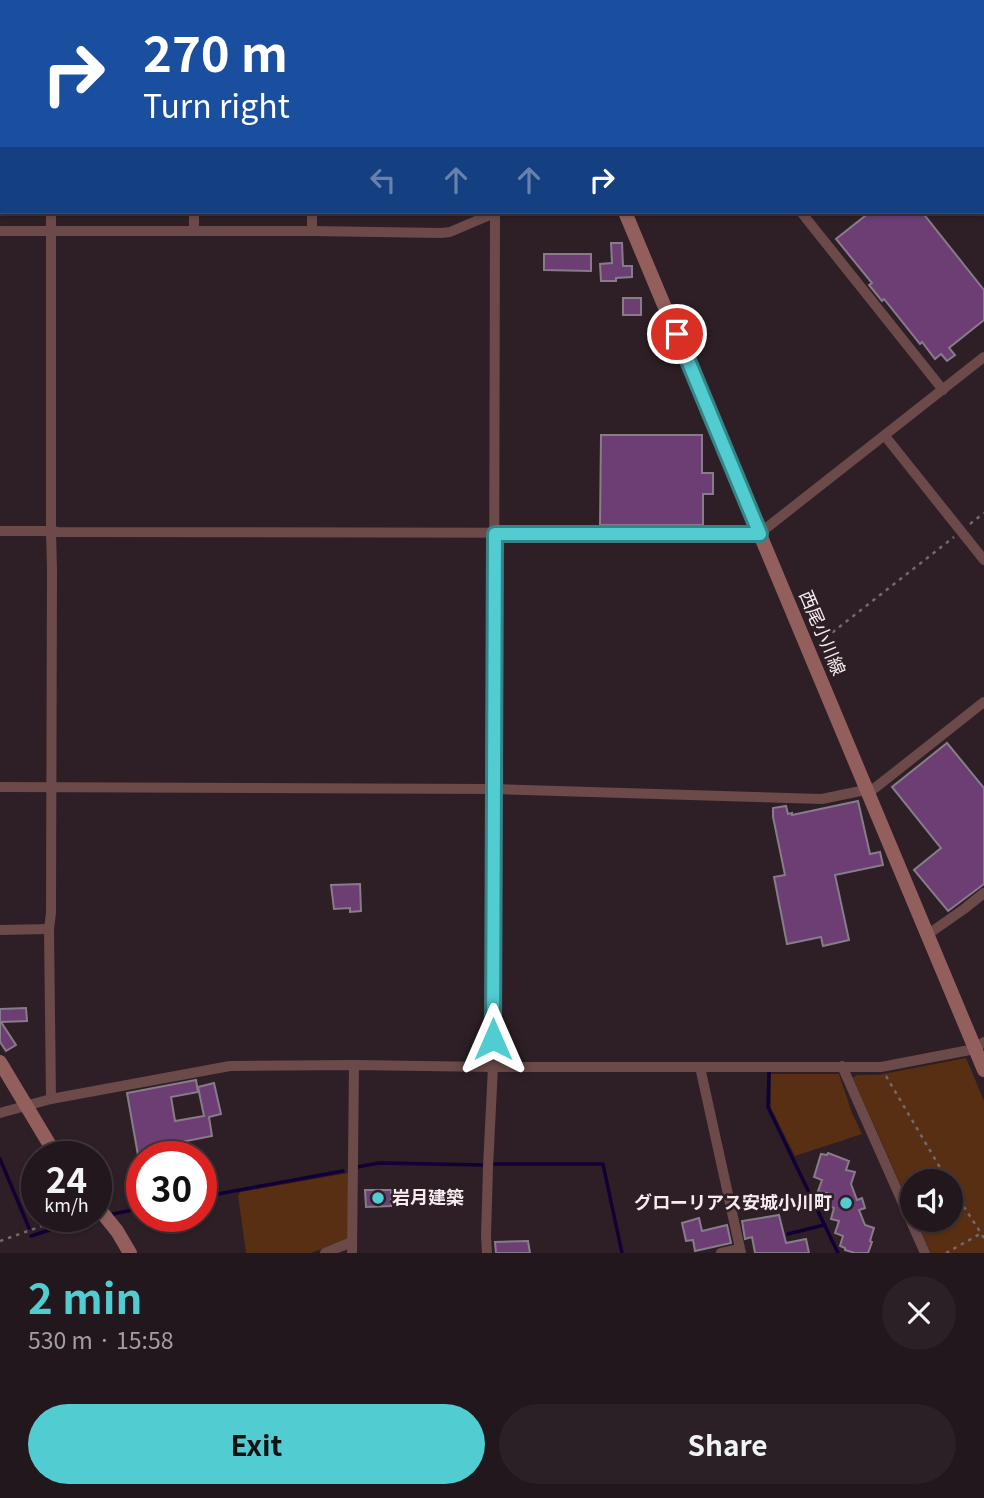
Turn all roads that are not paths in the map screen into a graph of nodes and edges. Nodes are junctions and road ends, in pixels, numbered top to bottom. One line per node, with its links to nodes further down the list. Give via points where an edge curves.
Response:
1 (51, 214): 9 (street)
2 (194, 214): 10 (street)
3 (312, 214): 11 (street)
4 (491, 214): 11 (street, via 441,233)
5 (496, 214): 17 (street)
6 (626, 214): 18 (main road, 西尾小川線)
7 (803, 214): 13 (street)
8 (0, 231): 9 (street)
9 (51, 231): 10 (street); 16 (street)
10 (194, 231): 11 (street)
11 (312, 231)
12 (984, 357): 13 (street)
13 (943, 390): 14 (street)
14 (885, 436): 18 (street); 19 (street)
15 (0, 531): 16 (street)
16 (51, 531): 17 (street); 22 (street)
17 (495, 534): 18 (street); 23 (street)
18 (760, 534): 24 (main road, 西尾小川線)
19 (984, 560)
20 (984, 702): 24 (street, via 898,772)
21 (0, 787): 22 (street)
22 (51, 787): 23 (street); 26 (street)
23 (494, 789): 24 (street, via 822,799); 33 (street)
24 (867, 790): 28 (main road, 西尾小川線)
25 (984, 893): 28 (street)
26 (49, 929): 27 (street); 36 (street)
27 (0, 930)
28 (927, 935): 29 (main road, 西尾小川線)
29 (979, 1045): 32 (street, via 881,1067); 35 (main road, 西尾小川線)
30 (0, 1062): 37 (main road)
31 (354, 1065): 33 (street); 36 (street, via 229,1066); 41 (street)
32 (842, 1066): 34 (street); 47 (street)
33 (493, 1067): 34 (street); 45 (street)
34 (700, 1067): 42 (street)
35 (984, 1070)
36 (51, 1099): 37 (street)
37 (26, 1105): 38 (street); 39 (main road)
38 (0, 1113)
39 (47, 1141)
40 (112, 1225): 43 (main road)
41 (352, 1248): 44 (street)
42 (740, 1251): 46 (street)
43 (130, 1253)
44 (325, 1253)
45 (488, 1253)
46 (720, 1253)
47 (925, 1253)

